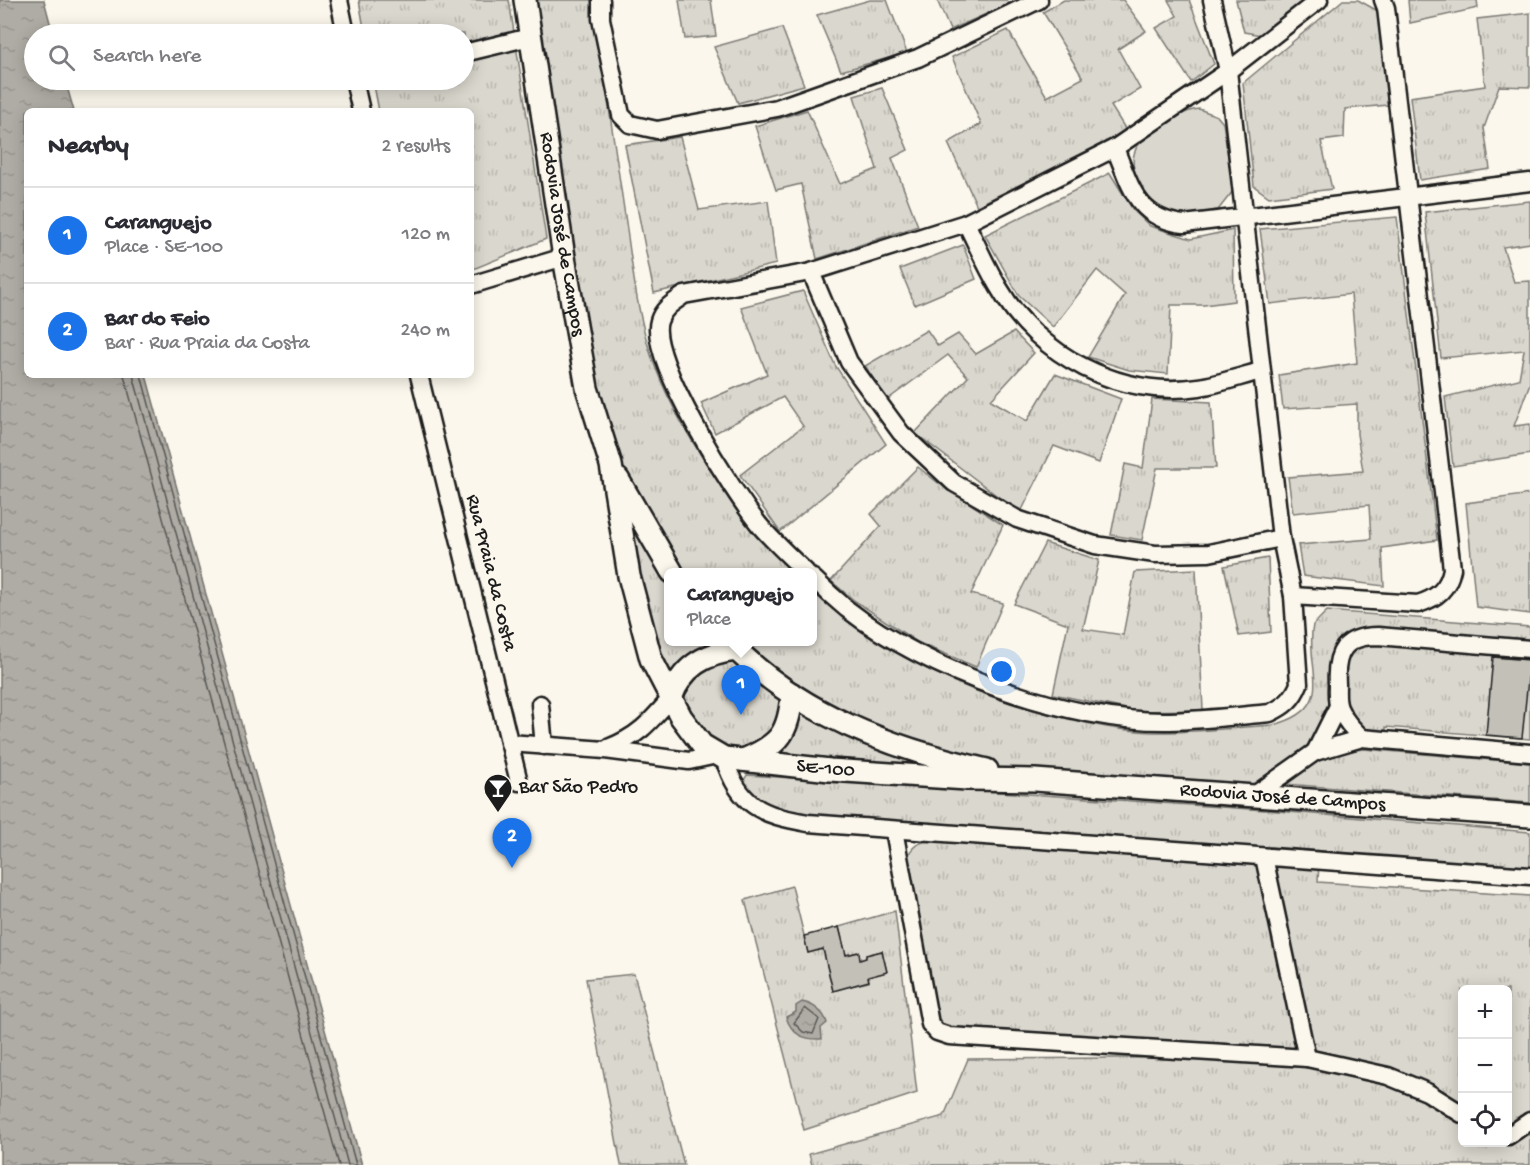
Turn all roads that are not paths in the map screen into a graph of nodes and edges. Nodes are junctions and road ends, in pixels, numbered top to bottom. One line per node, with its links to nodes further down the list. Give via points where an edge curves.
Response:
1 (339, 0): 8 (street)
2 (525, 0): 9 (main road, Rodovia José de Campos)
3 (601, 0): 4 (street, via 601,19 621,115 630,124 657,130 777,108 918,58)
4 (1039, 0)
5 (1212, 0): 11 (street)
6 (1319, 0): 11 (street)
7 (1383, 0): 16 (street)
8 (344, 24)
9 (530, 37): 10 (street); 19 (main road, Rodovia José de Campos)
10 (474, 51)
11 (1228, 71): 14 (street); 17 (street)
12 (356, 90): 13 (street)
13 (360, 108)
14 (1115, 148): 17 (street, via 1131,186 1155,218 1184,224); 18 (street)
15 (1530, 182): 16 (street)
16 (1409, 196): 17 (street); 29 (street, via 1452,569 1450,580 1432,600 1418,604)
17 (1245, 215): 22 (street)
18 (966, 223): 20 (street); 22 (street, via 999,290 1023,321 1055,351 1092,372 1141,387 1198,388)
19 (564, 257): 21 (street); 24 (main road, Rodovia José de Campos, via 587,388)
20 (811, 272): 25 (street, via 849,362 902,434 954,483 1017,519 1095,545 1155,554 1209,553); 27 (street, via 684,296 668,306 659,320 657,334 688,411 723,473 760,526)
21 (474, 284)
22 (1261, 371): 25 (street)
23 (420, 378): 37 (street, Rua Praia da Costa)
24 (611, 465): 26 (main road); 33 (main road, via 629,576 651,659)
25 (1281, 538): 29 (street)
26 (669, 568)
27 (801, 568)
28 (817, 582): 29 (street, via 848,610 905,646 975,679 1052,705 1106,716 1168,721 1270,713 1284,707 1299,684)
29 (1293, 596)
30 (733, 646): 32 (main road, SE-100 / SE-100); 33 (main road, via 705,656 689,668)
31 (1530, 649): 35 (street, via 1361,636 1341,651 1337,663)
32 (792, 694): 42 (main road, via 788,722 781,737 768,749); 43 (main road, SE-100 / SE-100, via 846,725 891,744 941,760)
33 (671, 698): 39 (street, via 642,730); 42 (main road, via 702,745)
34 (540, 704): 38 (street)
35 (1338, 706): 36 (street); 40 (street)
36 (1362, 738): 40 (street); 41 (street)
37 (509, 743): 38 (street); 44 (street, Rua Praia da Costa)
38 (544, 746): 39 (street)
39 (605, 750): 42 (street, via 689,761)
40 (1315, 752): 45 (street)
41 (1530, 753)
42 (728, 758): 43 (main road, SE-100 / SE-100, via 967,779); 47 (street, via 737,791 748,803 778,818)
43 (1035, 780): 45 (main road, Rodovia José de Campos)
44 (519, 782)
45 (1253, 796): 46 (main road, Rodovia José de Campos)
46 (1530, 816)
47 (894, 830): 48 (street); 50 (street, via 930,1024 937,1032 949,1036)
48 (1264, 857): 49 (street); 50 (street)
49 (1530, 876)
50 (1307, 1058): 51 (street, via 1388,1076 1427,1092)
51 (1458, 1111)
52 (1530, 1121): 53 (street)
53 (1512, 1133)

